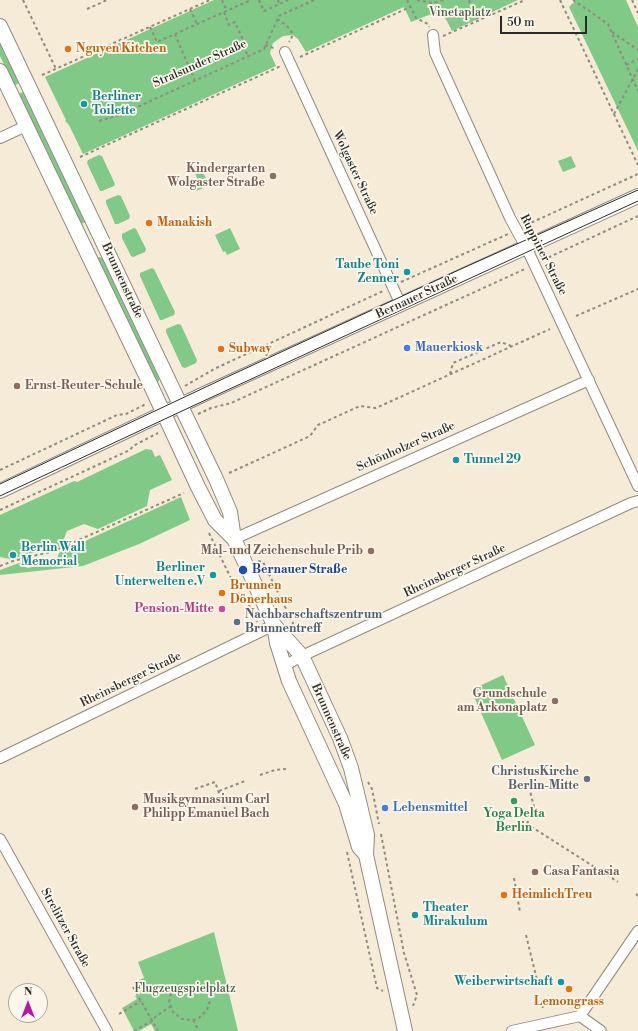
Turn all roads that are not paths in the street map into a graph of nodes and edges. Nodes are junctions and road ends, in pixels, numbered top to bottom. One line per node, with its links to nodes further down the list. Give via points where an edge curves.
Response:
1 (0, 26): 11 (main road, Brunnenstraße)
2 (433, 38): 8 (street, Ruppiner Straße, via 435,53 510,218)
3 (285, 52): 9 (street, Wolgaster Straße)
4 (0, 71): 5 (main road, Brunnenstraße)
5 (26, 126): 6 (street); 12 (main road, Brunnenstraße)
6 (0, 138)
7 (638, 196): 8 (main road, Bernauer Straße)
8 (526, 247): 9 (main road, Bernauer Straße); 10 (street, Ruppiner Straße)
9 (401, 305): 11 (main road, Bernauer Straße)
10 (589, 380): 13 (street, Ruppiner Straße); 16 (street, Schönholzer Straße)
11 (180, 406): 12 (main road, Bernauer Straße); 16 (main road, Brunnenstraße, via 230,512)
12 (164, 414): 14 (main road, Bernauer Straße); 16 (main road, Brunnenstraße, via 215,520)
13 (638, 486)
14 (0, 491)
15 (638, 501): 18 (street, Rheinsberger Straße)
16 (234, 539): 17 (main road, Brunnenstraße)
17 (274, 625): 18 (main road, Brunnenstraße); 19 (main road, Brunnenstraße); 20 (street, Rheinsberger Straße)
18 (302, 656): 19 (street, Rheinsberger Straße); 22 (main road, Brunnenstraße, via 351,768 367,835)
19 (284, 666): 22 (main road, Brunnenstraße, via 346,804 359,847)
20 (0, 758)
21 (0, 838): 25 (street, Strelitzer Straße)
22 (366, 854): 26 (main road, Brunnenstraße)
23 (638, 931): 24 (street)
24 (580, 1016): 27 (street); 28 (street)
25 (107, 1031)
26 (405, 1031)
27 (512, 1031)
28 (601, 1031)

